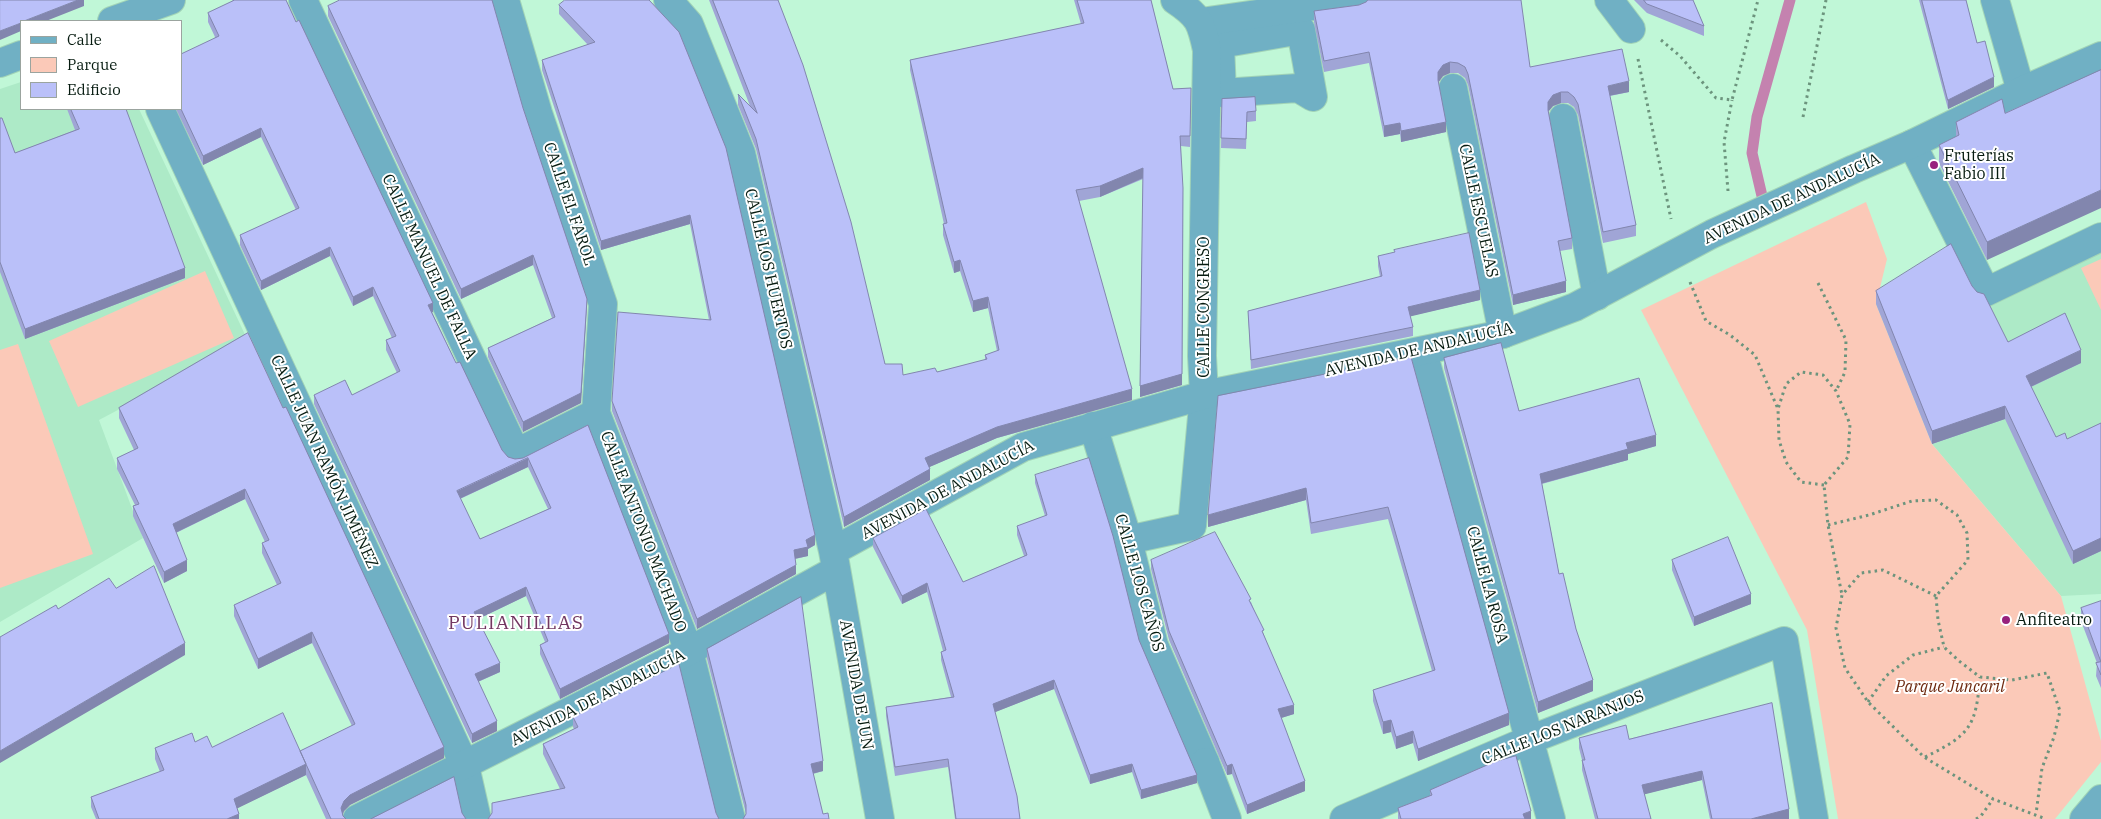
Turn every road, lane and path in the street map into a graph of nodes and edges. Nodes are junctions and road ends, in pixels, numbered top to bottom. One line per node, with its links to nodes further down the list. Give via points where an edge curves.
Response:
1 (172, 0): 11 (street)
2 (303, 0): 35 (street, CALLE MANUEL DE FALLA, via 516,453)
3 (505, 0): 35 (street, CALLE EL FAROL, via 538,113 603,304)
4 (668, 0): 40 (street, CALLE LOS HUERTOS, via 689,24 741,153)
5 (1175, 0): 12 (street)
6 (1356, 0): 12 (street)
7 (1609, 0): 13 (street)
8 (1758, 0): 19 (path)
9 (1826, 0): 21 (path)
10 (1995, 0): 18 (street)
11 (115, 15)
12 (1201, 22): 33 (street, CALLE CONGRESO, via 1207,50)
13 (1632, 29): 19 (path, via 1650,30 1680,56 1716,98); 25 (path)
14 (20, 55): 16 (street)
15 (2101, 56): 18 (street, AVENIDA DE ANDALUCÍA)
16 (0, 63)
17 (1452, 88): 30 (street, CALLE ESCUELAS)
18 (2021, 90): 23 (street, AVENIDA DE ANDALUCÍA)
19 (1732, 100): 24 (path, via 1724,142)
20 (160, 110): 49 (street, CALLE JUAN RAMÓN JIMÉNEZ)
21 (1803, 117)
22 (1562, 118): 29 (street)
23 (1912, 144): 26 (street, via 1986,292); 27 (street, AVENIDA DE ANDALUCÍA, via 1712,234)
24 (1728, 194)
25 (1671, 220)
26 (2101, 237)
27 (1678, 254): 29 (street, AVENIDA DE ANDALUCÍA); 34 (path, via 1706,321 1755,355)
28 (1818, 283): 32 (path, via 1846,340 1846,372)
29 (1597, 296): 30 (street, AVENIDA DE ANDALUCÍA)
30 (1503, 334): 31 (street, AVENIDA DE ANDALUCÍA)
31 (1423, 352): 33 (street, AVENIDA DE ANDALUCÍA); 47 (street, CALLE LA ROSA)
32 (1836, 391): 34 (path, via 1823,375 1801,372 1786,384); 37 (path, via 1850,424 1848,457)
33 (1204, 395): 36 (street, AVENIDA DE ANDALUCÍA); 39 (street, CALLE CONGRESO, via 1192,526)
34 (1778, 409): 37 (path, via 1779,440 1786,462 1801,482)
35 (596, 413): 44 (street, CALLE ANTONIO MACHADO)
36 (1093, 426): 39 (street, CALLE LOS CAÑOS); 40 (street, AVENIDA DE ANDALUCÍA, via 1023,446)
37 (1824, 484): 38 (path)
38 (1828, 525): 41 (path); 42 (path, via 1912,501 1936,500 1956,515 1967,533 1968,560)
39 (1128, 540): 57 (street, CALLE LOS CAÑOS, via 1154,645)
40 (835, 561): 44 (street, AVENIDA DE ANDALUCÍA); 56 (street, AVENIDA DE JUN)
41 (1842, 595): 42 (path, via 1861,573 1883,570); 46 (path, via 1836,628 1845,668)
42 (1936, 596): 43 (path)
43 (1944, 647): 45 (path); 46 (path, via 1913,655 1886,676)
44 (689, 652): 49 (street, AVENIDA DE ANDALUCÍA); 55 (street, CALLE ANTONIO MACHADO)
45 (1980, 677): 48 (path, via 1978,704 1972,724 1953,743); 52 (path, via 2012,680 2047,673 2060,711 2042,768)
46 (1868, 702): 48 (path)
47 (1529, 740): 58 (street, CALLE LOS NARANJOS); 59 (street, CALLE LA ROSA); 60 (street, CALLE LOS NARANJOS, via 1784,641)
48 (1924, 757): 50 (path)
49 (465, 766): 53 (street, AVENIDA DE ANDALUCÍA); 54 (street, CALLE JUAN RAMÓN JIMÉNEZ)
50 (1993, 799): 52 (path); 61 (path)
51 (2101, 799): 63 (street)
52 (2036, 814): 62 (path)
53 (357, 819)
54 (476, 819)
55 (731, 819)
56 (880, 819)
57 (1227, 819)
58 (1344, 819)
59 (1552, 819)
60 (1814, 819)
61 (1976, 819)
62 (2046, 819)
63 (2084, 819)

